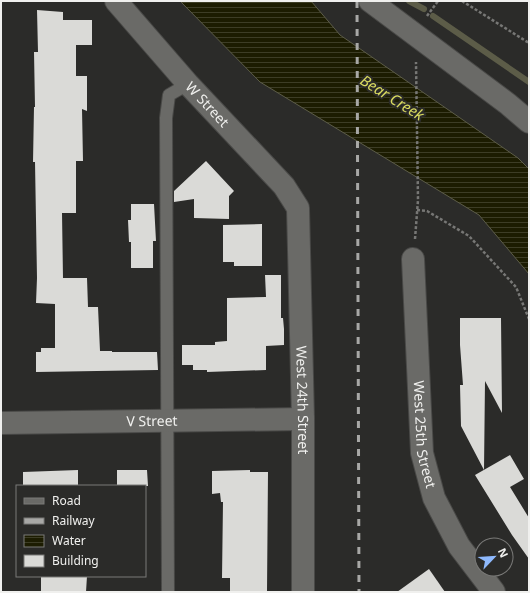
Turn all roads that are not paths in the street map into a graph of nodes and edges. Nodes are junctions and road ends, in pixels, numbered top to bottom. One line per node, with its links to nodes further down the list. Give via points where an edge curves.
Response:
1 (116, 1): 3 (street, W Street)
2 (370, 1): 4 (street)
3 (188, 84): 5 (street, W Street, via 284,186); 8 (lane, via 169,95 166,118)
4 (529, 122)
5 (298, 208): 7 (street, West 24th Street)
6 (413, 259): 12 (street, West 25th Street, via 422,453 434,498 460,546)
7 (303, 419): 8 (street, V Street); 11 (street, West 24th Street)
8 (167, 422): 9 (street, V Street); 10 (lane)
9 (1, 423)
10 (168, 592)
11 (303, 592)
12 (494, 592)

